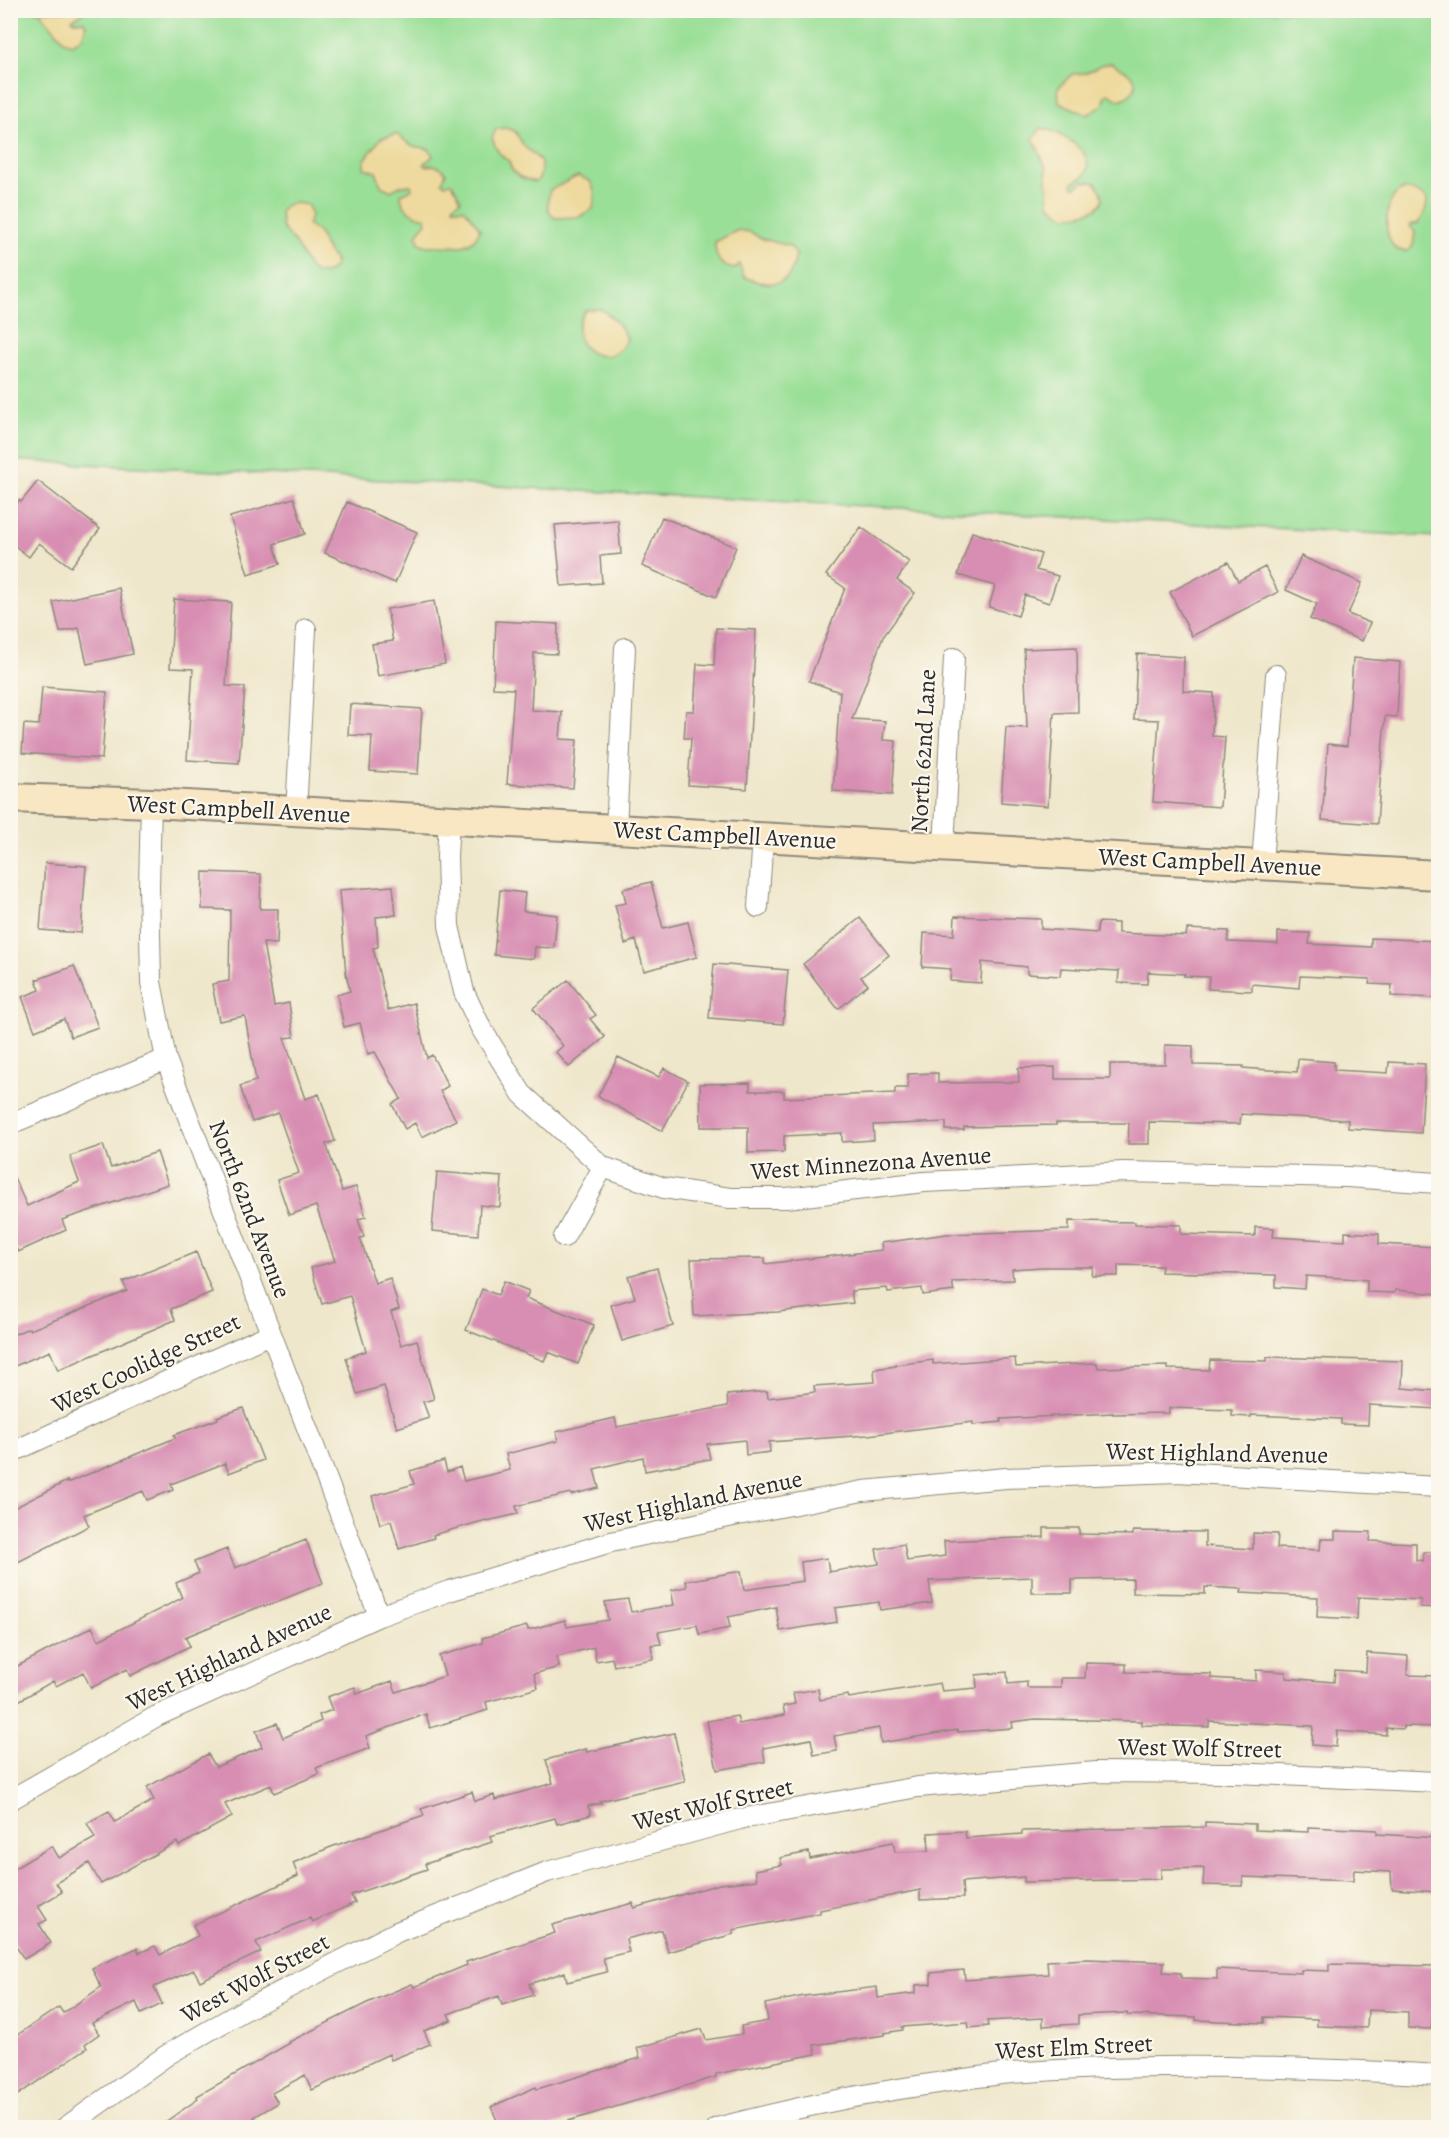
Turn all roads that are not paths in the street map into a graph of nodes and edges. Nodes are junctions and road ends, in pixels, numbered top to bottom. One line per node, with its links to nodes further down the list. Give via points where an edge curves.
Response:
1 (306, 629): 7 (street)
2 (625, 648): 9 (street)
3 (954, 658): 11 (street, North 62nd Lane)
4 (1276, 675): 12 (street)
5 (10, 798): 6 (street, West Campbell Avenue)
6 (151, 803): 7 (street, West Campbell Avenue); 15 (street, North 62nd Avenue, via 151,982)
7 (296, 812): 8 (street, West Campbell Avenue)
8 (449, 821): 9 (street, West Campbell Avenue); 17 (street, West Minnezona Avenue, via 449,926 464,992 481,1028 522,1094)
9 (616, 829): 10 (street, West Campbell Avenue)
10 (763, 838): 11 (street, West Campbell Avenue); 14 (street)
11 (944, 847): 12 (street, West Campbell Avenue)
12 (1262, 864): 13 (street, West Campbell Avenue)
13 (1438, 875)
14 (758, 907)
15 (166, 1059): 16 (street); 20 (street, North 62nd Avenue)
16 (10, 1124)
17 (603, 1167): 18 (street, West Minnezona Avenue, via 664,1188 730,1198 787,1198 924,1182 1122,1173 1347,1177); 19 (street)
18 (1438, 1183)
19 (564, 1237)
20 (270, 1334): 21 (street, West Coolidge Street); 23 (street, North 62nd Avenue)
21 (10, 1453)
22 (1438, 1487): 23 (street, West Highland Avenue, via 1177,1472 1006,1478 863,1491 611,1542)
23 (379, 1616): 25 (street, West Highland Avenue, via 157,1716)
24 (1438, 1782): 27 (street, West Wolf Street, via 1235,1773 1096,1772 918,1787 740,1819 547,1872 397,1932 167,2055)
25 (10, 1800)
26 (1438, 2075): 28 (street, West Elm Street, via 1196,2067 1010,2073 885,2091)
27 (65, 2127)
28 (717, 2127)

